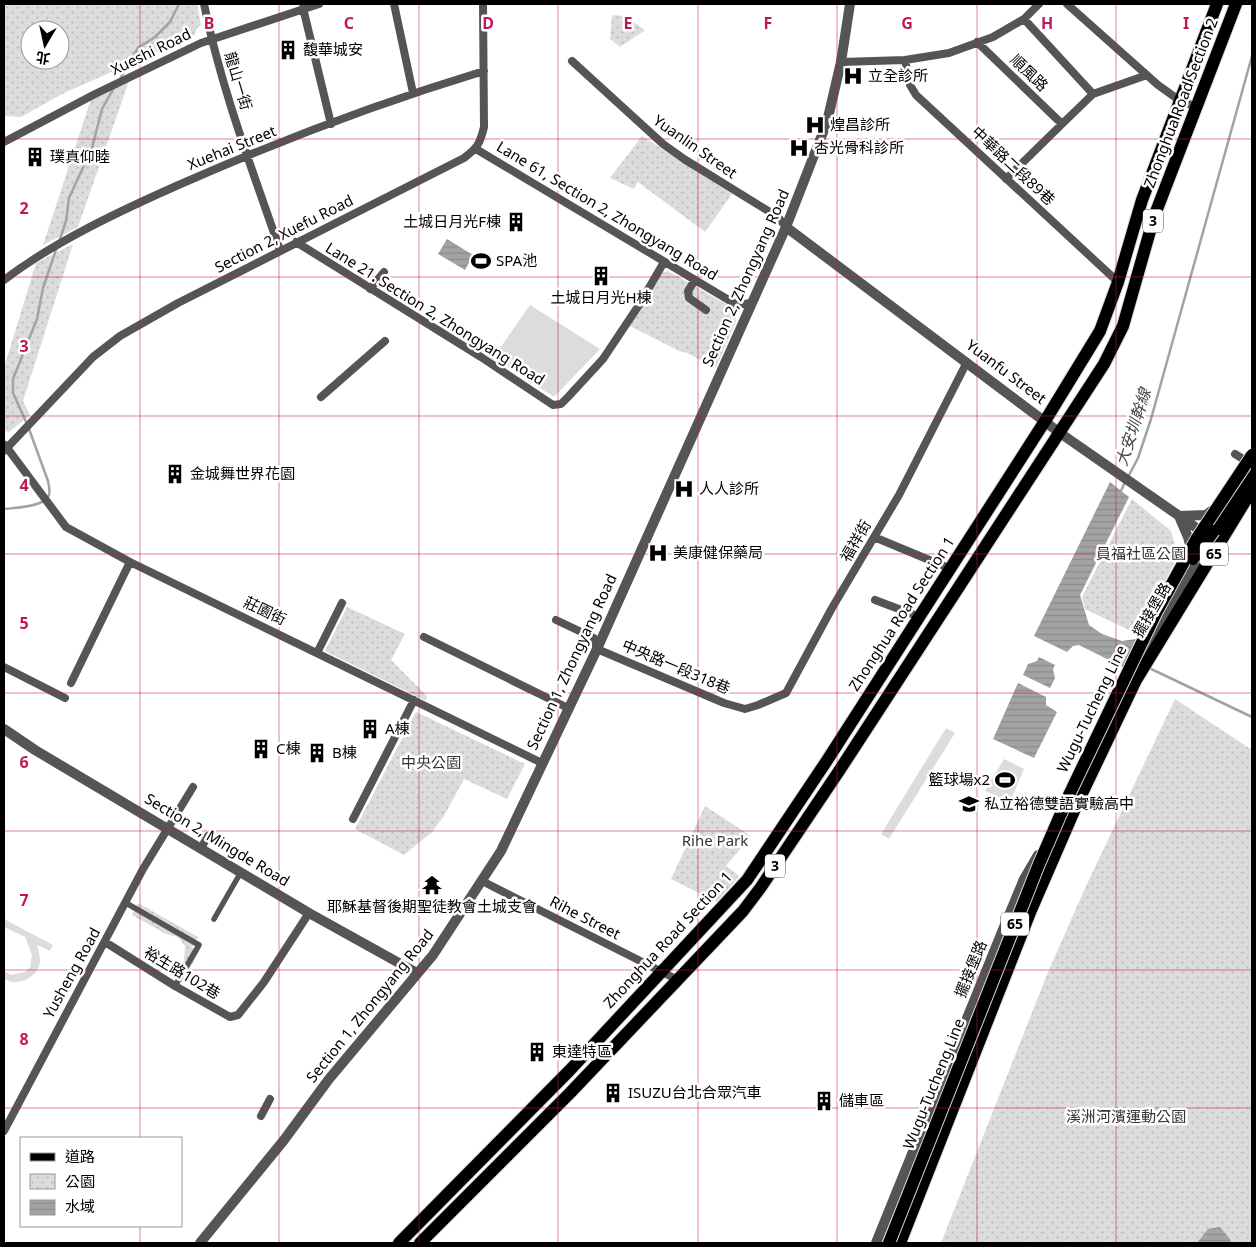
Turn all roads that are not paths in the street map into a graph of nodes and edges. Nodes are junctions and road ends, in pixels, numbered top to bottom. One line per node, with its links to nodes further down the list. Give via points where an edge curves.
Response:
1 (204, 4): 12 (street, 龍山一街)
2 (319, 4): 10 (street, Xueshi Road)
3 (394, 4): 19 (street)
4 (483, 4): 17 (street)
5 (850, 4): 16 (street, Section 2, Zhongyang Road)
6 (1039, 4): 11 (street)
7 (1067, 4): 18 (street)
8 (1217, 4): 21 (main road, Zhonghua Road Section 2 / 3)
9 (1236, 4): 22 (main road, Zhonghua Road Section 2 / 3)
10 (304, 8): 12 (street, Xueshi Road); 23 (street)
11 (1024, 19): 13 (street); 20 (street, 順風路)
12 (211, 39): 25 (street, Xueshi Road); 27 (street, 龍山一街)
13 (977, 42): 14 (street, via 949,53); 24 (street, 順風路)
14 (905, 60): 16 (street); 28 (street, 中華路二段89巷, via 910,85 916,95)
15 (572, 61): 29 (street, Yuanlin Street, via 663,144 778,216)
16 (841, 62): 29 (street, Section 2, Zhongyang Road, via 824,130)
17 (484, 70): 19 (street, Xuehai Street); 26 (street, via 484,127)
18 (1147, 75): 20 (street); 21 (street)
19 (413, 93): 23 (street, Xuehai Street)
20 (1093, 94): 24 (street)
21 (1179, 100): 22 (street); 36 (main road, Zhonghua Road Section 2 / 3, via 1142,200)
22 (1196, 107): 44 (main road, Zhonghua Road Section 2 / 3, via 1154,217 1122,326 1104,364)
23 (331, 124): 27 (street, Xuehai Street)
24 (1062, 124): 28 (street)
25 (4, 142)
26 (476, 149): 30 (street, Section 2, Xuefu Road); 32 (street, Lane 61, Section 2, Zhongyang Road)
27 (247, 155): 31 (street, 龍山一街); 34 (street, Xuehai Street, via 134,205)
28 (1006, 179): 36 (street, 中華路二段89巷)
29 (786, 227): 38 (street, Section 2, Zhongyang Road); 41 (street, Yuanfu Street)
30 (296, 242): 31 (street, Section 2, Xuefu Road); 37 (street, Lane 21. Section 2, Zhongyang Road)
31 (280, 250): 45 (street, Section 2, Xuefu Road, via 120,336 93,357)
32 (664, 262): 35 (street, Lane 61, Section 2, Zhongyang Road); 37 (street, Lane 21. Section 2, Zhongyang Road, via 603,358 561,404 553,406)
33 (384, 272): 37 (street)
34 (4, 280)
35 (695, 280): 38 (street, Lane 61, Section 2, Zhongyang Road, via 737,305); 39 (street, via 688,291 689,298)
36 (1118, 282): 43 (main road, Zhonghua Road Section 2 / 3, via 1100,331)
37 (370, 289)
38 (751, 303): 56 (street, Section 2, Zhongyang Road)
39 (706, 310)
40 (385, 341): 42 (street)
41 (967, 362): 43 (street, Yuanfu Street); 55 (street, 福祥街)
42 (321, 397)
43 (1045, 421): 44 (street, Yuanfu Street); 59 (main road, Zhonghua Road Section 1 / 3)
44 (1060, 432): 53 (street, Yuanfu Street); 91 (main road, 3, via 761,887 743,911)
45 (5, 447): 57 (street, 莊園街, via 66,527)
46 (1234, 454): 48 (street)
47 (1252, 455): 62 (main road, Wugu-Tucheng Line / 65, bridge, via 1197,538)
48 (1252, 465)
49 (1252, 470): 52 (street, 擺接堡路)
50 (1252, 475): 54 (main road)
51 (1252, 490): 63 (main road, Wugu-Tucheng Line / 65)
52 (1233, 499): 53 (street, via 1206,515); 54 (street, 擺接堡路)
53 (1179, 516): 54 (street, Yuanfu Street); 58 (street, via 1188,537)
54 (1212, 534): 58 (street, 擺接堡路); 62 (main road, bridge); 63 (main road, bridge)
55 (874, 537): 59 (street); 74 (street, 福祥街, via 786,693)
56 (639, 554): 67 (street, Section 1, Zhongyang Road)
57 (130, 562): 68 (street, 莊園街); 70 (street)
58 (1193, 566): 78 (street, 擺接堡路, via 1135,670)
59 (951, 569): 64 (main road, Zhonghua Road Section 1 / 3)
60 (875, 600): 64 (street)
61 (342, 603): 68 (street)
62 (1157, 611): 102 (main road, Wugu-Tucheng Line / 65, bridge, via 1039,864)
63 (1174, 616): 104 (main road, Wugu-Tucheng Line / 65, via 1136,680 1077,804)
64 (920, 617): 90 (main road, Zhonghua Road Section 1 / 3, via 747,880)
65 (556, 620): 67 (street, via 594,638)
66 (424, 637): 73 (street)
67 (597, 649): 73 (street, Section 1, Zhongyang Road); 74 (street, 中央路一段318巷)
68 (317, 653): 72 (street, 莊園街)
69 (4, 667): 71 (street)
70 (71, 683)
71 (65, 698)
72 (414, 700): 76 (street, 莊園街); 79 (street)
73 (568, 708): 76 (street, Section 1, Zhongyang Road)
74 (745, 709)
75 (4, 729): 80 (street, Section 2, Mingde Road)
76 (542, 763): 84 (street, Section 1, Zhongyang Road, via 500,851)
77 (193, 787): 80 (street, Yusheng Road)
78 (1074, 797): 93 (street, 擺接堡路, via 1024,879); 94 (street, 擺接堡路, via 1036,883)
79 (353, 819)
80 (167, 829): 82 (street, Section 2, Mingde Road); 85 (street, Yusheng Road)
81 (208, 836): 82 (street)
82 (200, 848): 83 (street, Section 2, Mingde Road)
83 (241, 872): 86 (street, Section 2, Mingde Road); 87 (street)
84 (482, 880): 89 (street, Section 1, Zhongyang Road, via 433,955); 90 (street, Rihe Street)
85 (126, 903): 88 (street, Yusheng Road); 92 (street, via 199,945)
86 (310, 913): 89 (street, Section 2, Mingde Road); 92 (street, 裕生路102巷, via 238,1015 230,1018)
87 (214, 919)
88 (105, 942): 92 (street, 裕生路102巷); 97 (street, Yusheng Road)
89 (417, 972): 98 (street, Section 1, Zhongyang Road)
90 (662, 972): 91 (street, Rihe Street); 99 (main road, Zhonghua Road Section 1 / 3)
91 (676, 980): 100 (main road, 3, via 570,1093)
92 (175, 986)
93 (954, 1051): 94 (street); 101 (street, 擺接堡路)
94 (968, 1056): 103 (street, 擺接堡路)
95 (270, 1099): 96 (street)
96 (261, 1116)
97 (4, 1131)
98 (200, 1243)
99 (399, 1243)
100 (420, 1243)
101 (876, 1243)
102 (889, 1243)
103 (894, 1243)
104 (900, 1243)

